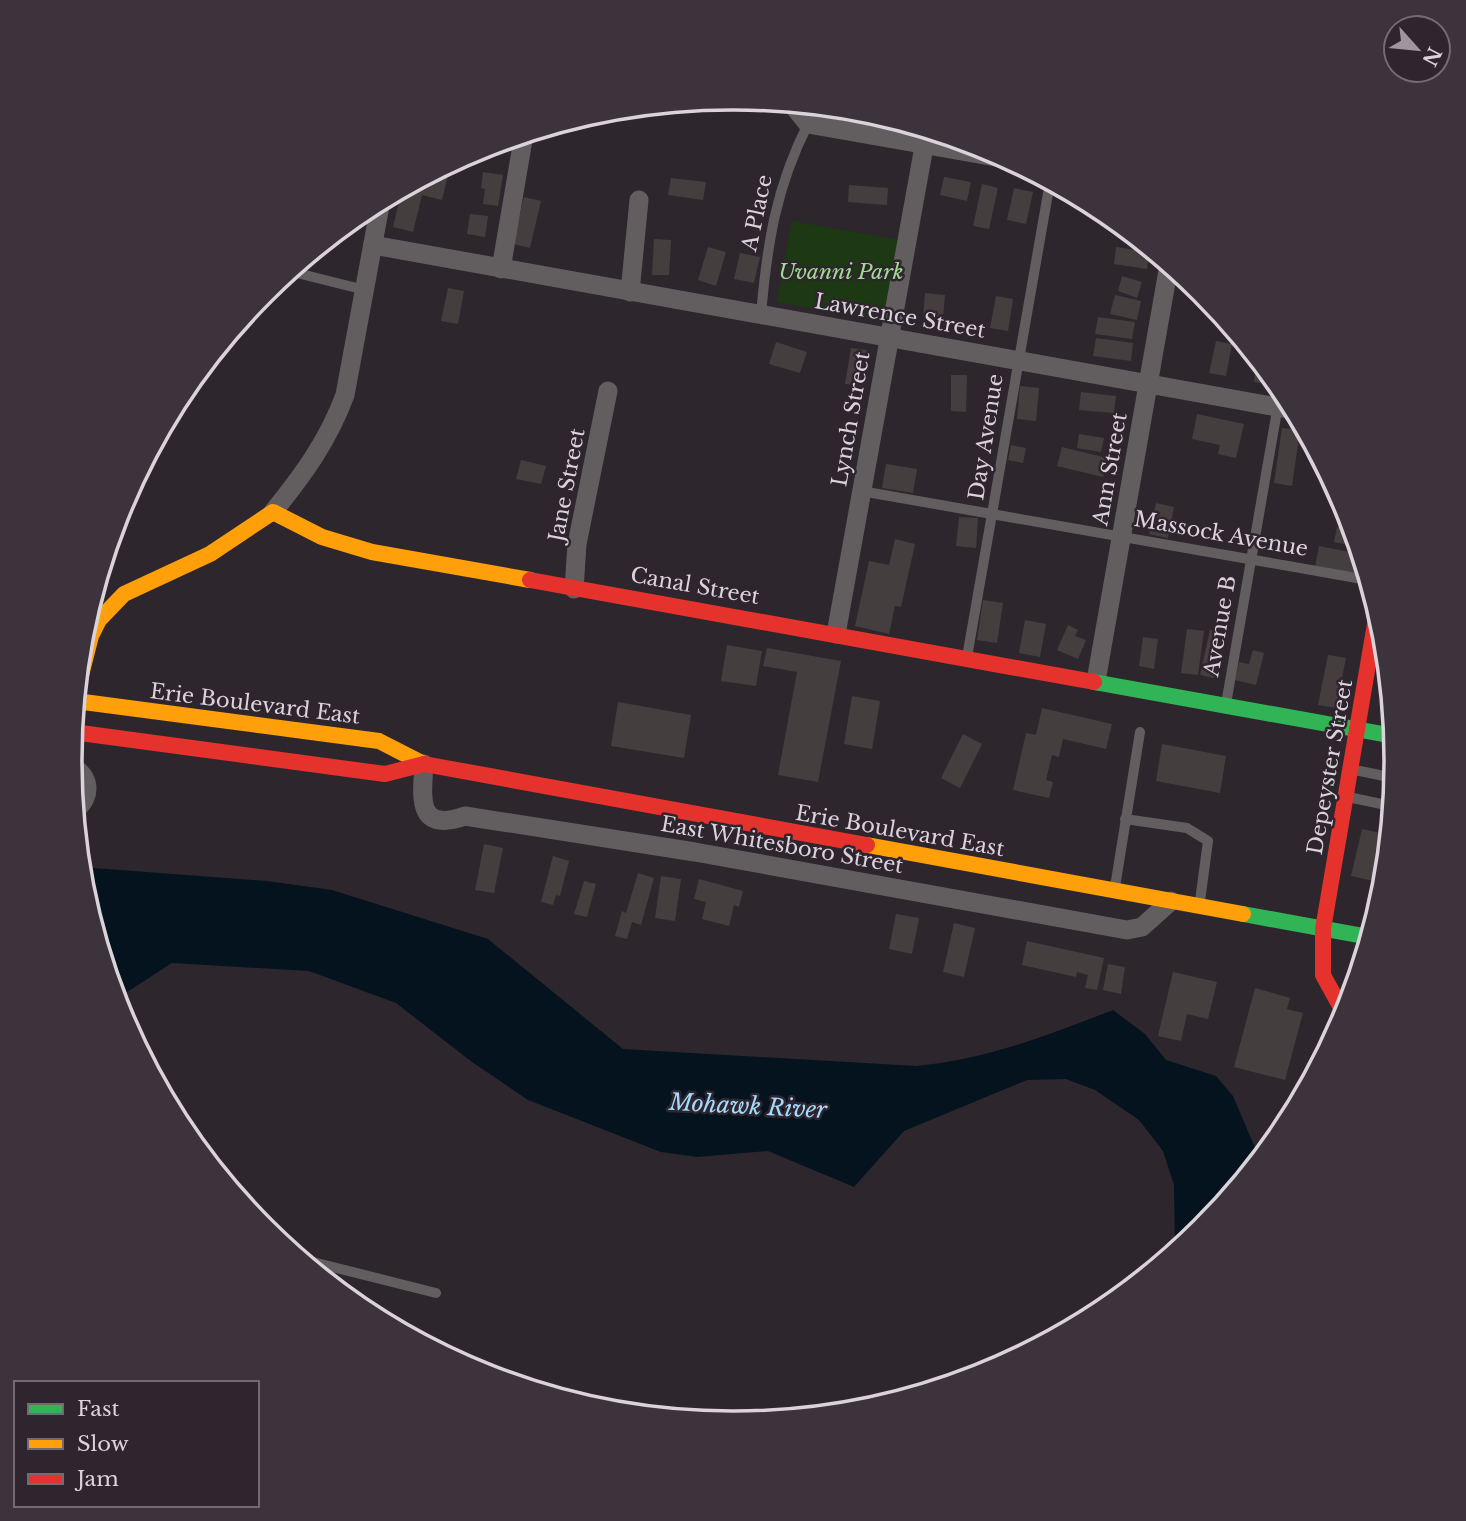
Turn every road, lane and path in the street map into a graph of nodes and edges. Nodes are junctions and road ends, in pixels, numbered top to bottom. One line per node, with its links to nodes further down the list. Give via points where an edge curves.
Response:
1 (799, 113): 2 (street)
2 (808, 124): 3 (street); 15 (lane, A Place, via 788,163 776,202)
3 (919, 137)
4 (925, 138): 16 (street, Lynch Street)
5 (522, 145): 10 (street)
6 (1047, 191): 17 (lane, Day Avenue)
7 (639, 200): 14 (street)
8 (378, 215): 9 (street)
9 (373, 245): 10 (street, Lawrence Street); 13 (street)
10 (500, 269): 14 (street, Lawrence Street)
11 (301, 274): 13 (lane)
12 (1167, 276): 18 (street, Ann Street)
13 (365, 290): 23 (street, via 345,396 334,425 315,459)
14 (630, 292): 15 (street, Lawrence Street)
15 (761, 315): 16 (street, Lawrence Street)
16 (889, 337): 17 (street, Lawrence Street); 22 (street, Lynch Street)
17 (1018, 360): 18 (street, Lawrence Street); 24 (lane, Day Avenue)
18 (1148, 383): 20 (street, Lawrence Street); 25 (street, Ann Street)
19 (608, 391): 28 (street, Jane Street, via 577,544)
20 (1275, 401)
21 (1282, 412): 26 (lane, Avenue B)
22 (861, 491): 24 (lane, Massock Avenue); 30 (street, Lynch Street)
23 (273, 512): 28 (main road, Canal Street, via 322,537 372,552); 29 (main road, via 210,554 124,594)
24 (993, 513): 25 (lane, Massock Avenue); 32 (lane, Day Avenue)
25 (1121, 535): 26 (lane, Massock Avenue); 33 (street, Ann Street)
26 (1251, 558): 27 (lane, Massock Avenue); 35 (lane, Avenue B)
27 (1358, 578)
28 (574, 589): 30 (main road, Canal Street)
29 (97, 625)
30 (836, 634): 32 (main road, Canal Street)
31 (1372, 641): 36 (main road, Depeyster Street)
32 (967, 658): 33 (main road, Canal Street)
33 (1096, 681): 35 (main road, Canal Street)
34 (85, 702): 40 (main road, Erie Boulevard East, via 379,741)
35 (1226, 704): 36 (main road, Canal Street)
36 (1357, 729): 39 (main road, Canal Street); 41 (main road, Depeyster Street)
37 (1140, 732): 47 (lane)
38 (83, 734): 40 (main road, Erie Boulevard East, via 385,774)
39 (1383, 734)
40 (424, 764): 48 (main road, Erie Boulevard East); 49 (street, East Whitesboro Street, via 421,805 440,820 465,816 695,852 1127,930 1142,927)
41 (1350, 769): 42 (lane); 44 (main road, Depeyster Street)
42 (1383, 776)
43 (83, 778): 45 (street, via 87,785)
44 (1346, 796): 46 (lane); 51 (main road, Depeyster Street)
45 (84, 801)
46 (1382, 804)
47 (1125, 819): 48 (lane); 50 (lane, via 1187,828 1208,841)
48 (1115, 892): 49 (main road, Erie Boulevard East)
49 (1171, 901): 50 (main road, Erie Boulevard East)
50 (1199, 905): 51 (main road, Erie Boulevard East)
51 (1323, 929): 52 (main road, Erie Boulevard East); 53 (main road, Depeyster Street, via 1320,970)
52 (1360, 935)
53 (1336, 1004)
54 (321, 1264): 55 (lane)
55 (436, 1293)

